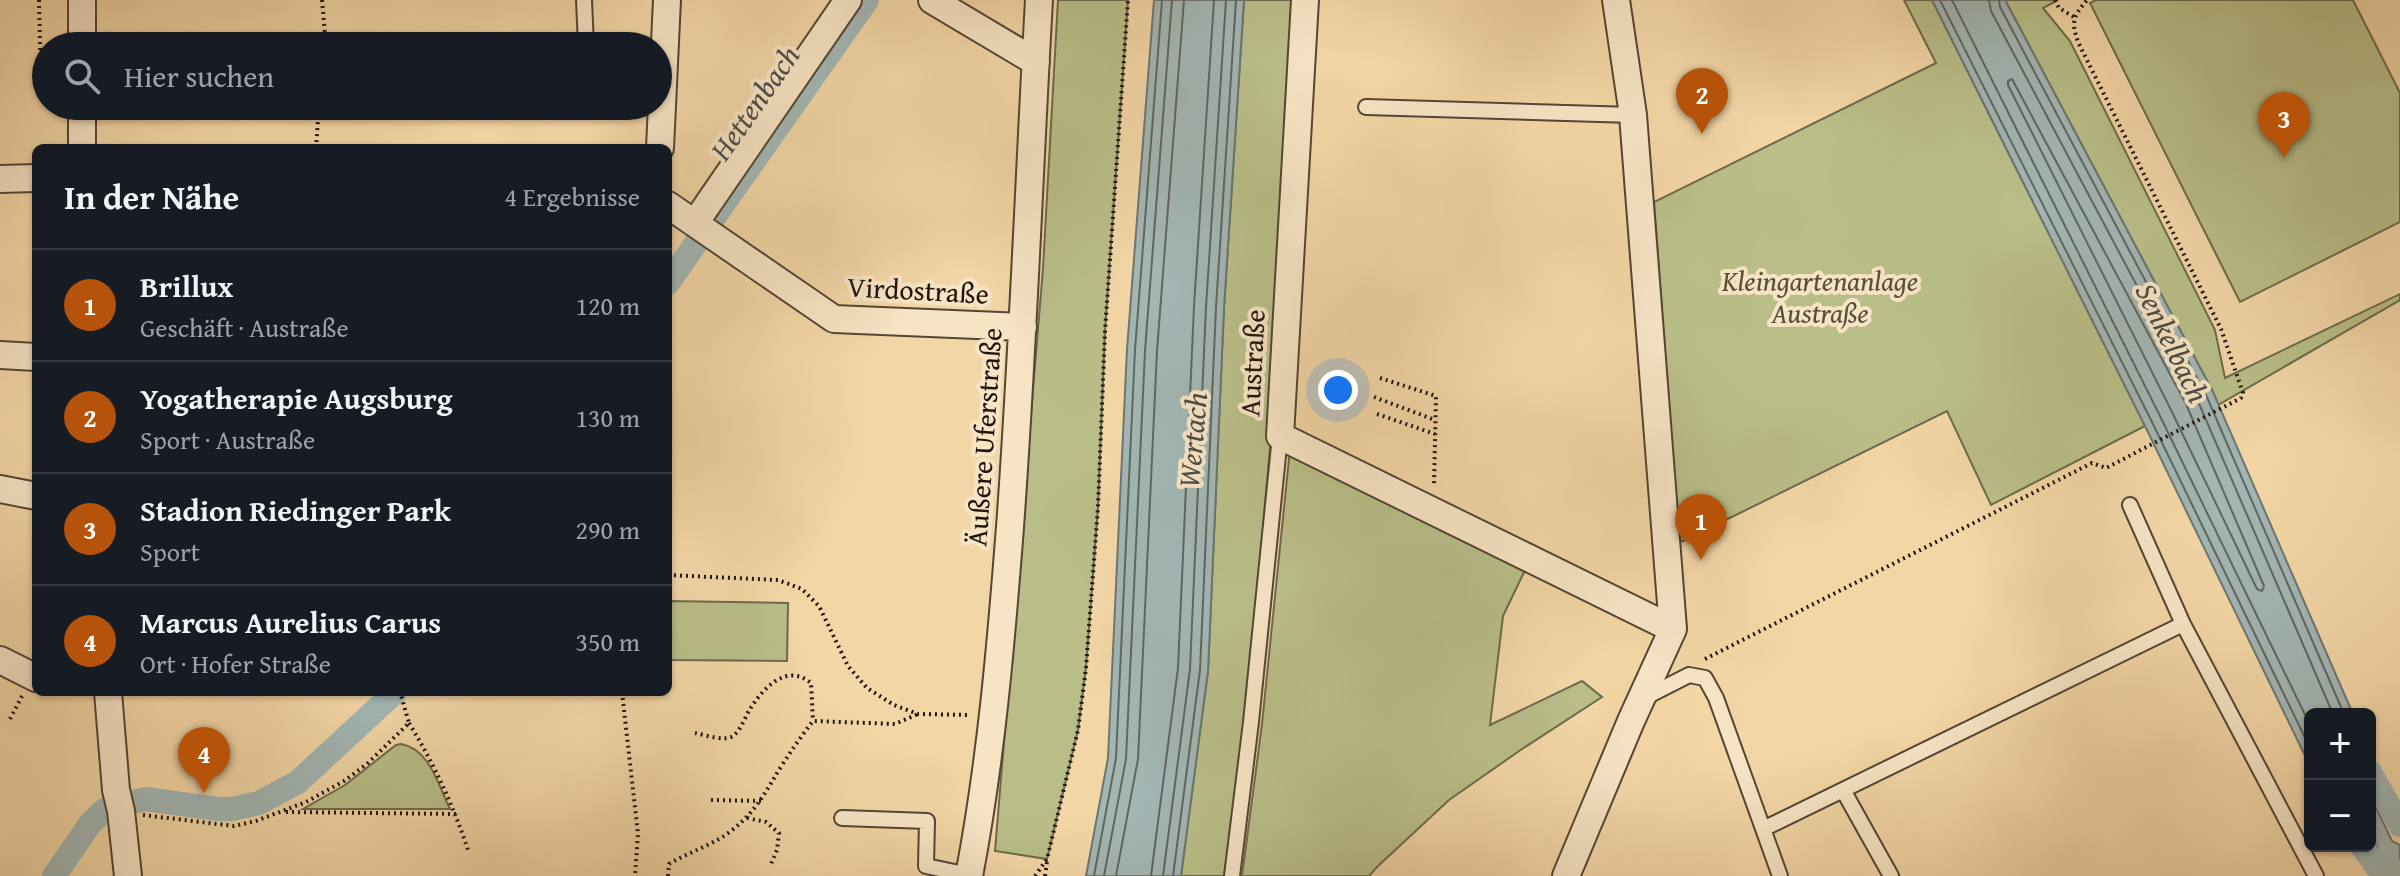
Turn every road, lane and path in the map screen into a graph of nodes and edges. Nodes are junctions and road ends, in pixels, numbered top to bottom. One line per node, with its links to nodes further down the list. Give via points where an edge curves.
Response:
1 (39, 0): 15 (path)
2 (82, 0): 16 (street)
3 (322, 0): 17 (path)
4 (584, 0): 18 (lane)
5 (667, 0): 19 (street)
6 (848, 0): 34 (street)
7 (932, 0): 20 (street)
8 (1039, 0): 20 (street, Äußere Uferstraße)
9 (1128, 0): 74 (path, via 1086,668 1078,730)
10 (1305, 0): 44 (street, Austraße)
11 (1616, 0): 23 (street)
12 (2055, 0): 14 (path)
13 (2087, 0): 14 (path)
14 (2074, 17): 53 (path, via 2078,42 2221,329 2241,398 2106,468 2092,463 2080,469 1703,659)
15 (40, 32)
16 (82, 32)
17 (325, 32)
18 (585, 32)
19 (665, 32)
20 (1036, 62): 36 (street, Äußere Uferstraße)
21 (1682, 80): 24 (path)
22 (1366, 107): 23 (lane)
23 (1633, 115): 51 (street)
24 (1699, 119)
25 (82, 120): 28 (street)
26 (318, 120): 29 (path)
27 (661, 120): 30 (street)
28 (82, 144)
29 (316, 144)
30 (660, 144)
31 (32, 178): 32 (street)
32 (0, 179)
33 (672, 208): 34 (street, Virdostraße)
34 (695, 223): 36 (street, Virdostraße, via 834,319)
35 (946, 318): 36 (lane)
36 (1023, 327): 60 (street, Äußere Uferstraße)
37 (0, 355): 38 (street)
38 (32, 357)
39 (1380, 378): 42 (path, via 1436,396)
40 (1374, 397): 42 (path)
41 (1377, 414): 43 (path)
42 (1435, 420): 43 (path)
43 (1435, 434): 48 (path)
44 (1280, 436): 48 (street, Austraße); 82 (lane)
45 (0, 489): 46 (street)
46 (32, 495)
47 (2130, 505): 50 (lane)
48 (1433, 511): 51 (street, Austraße)
49 (672, 575): 59 (path, via 778,580 802,589 819,606 848,666 867,688)
50 (2183, 624): 64 (lane); 86 (lane)
51 (1673, 629): 58 (street)
52 (0, 660): 54 (street)
53 (1689, 675): 58 (lane); 72 (lane, via 1705,678 1716,698)
54 (32, 676)
55 (108, 696): 65 (street)
56 (402, 696): 62 (path)
57 (622, 696): 78 (path, via 638,834)
58 (1641, 700): 83 (street)
59 (918, 714): 60 (path); 61 (path, via 895,724)
60 (994, 714): 76 (street, Äußere Uferstraße)
61 (813, 721): 63 (path, via 811,683 790,674 777,679 752,705 735,735 725,739); 67 (path)
62 (409, 723): 68 (path, via 344,781); 69 (path)
63 (695, 733)
64 (1843, 790): 72 (lane); 85 (lane)
65 (118, 800): 68 (path, via 234,826); 77 (street)
66 (711, 800): 67 (path)
67 (762, 801): 70 (path)
68 (283, 812): 69 (path)
69 (456, 814): 73 (path)
70 (747, 818): 75 (path, via 766,822 779,833); 79 (path, via 669,864)
71 (842, 818): 76 (lane, via 927,821 926,866)
72 (1763, 829): 84 (lane)
73 (468, 850)
74 (1047, 859): 80 (path); 81 (path)
75 (771, 864)
76 (969, 875)
77 (128, 876)
78 (635, 876)
79 (668, 876)
80 (1035, 876)
81 (1045, 876)
82 (1232, 876)
83 (1566, 876)
84 (1780, 876)
85 (1891, 876)
86 (2316, 876)

